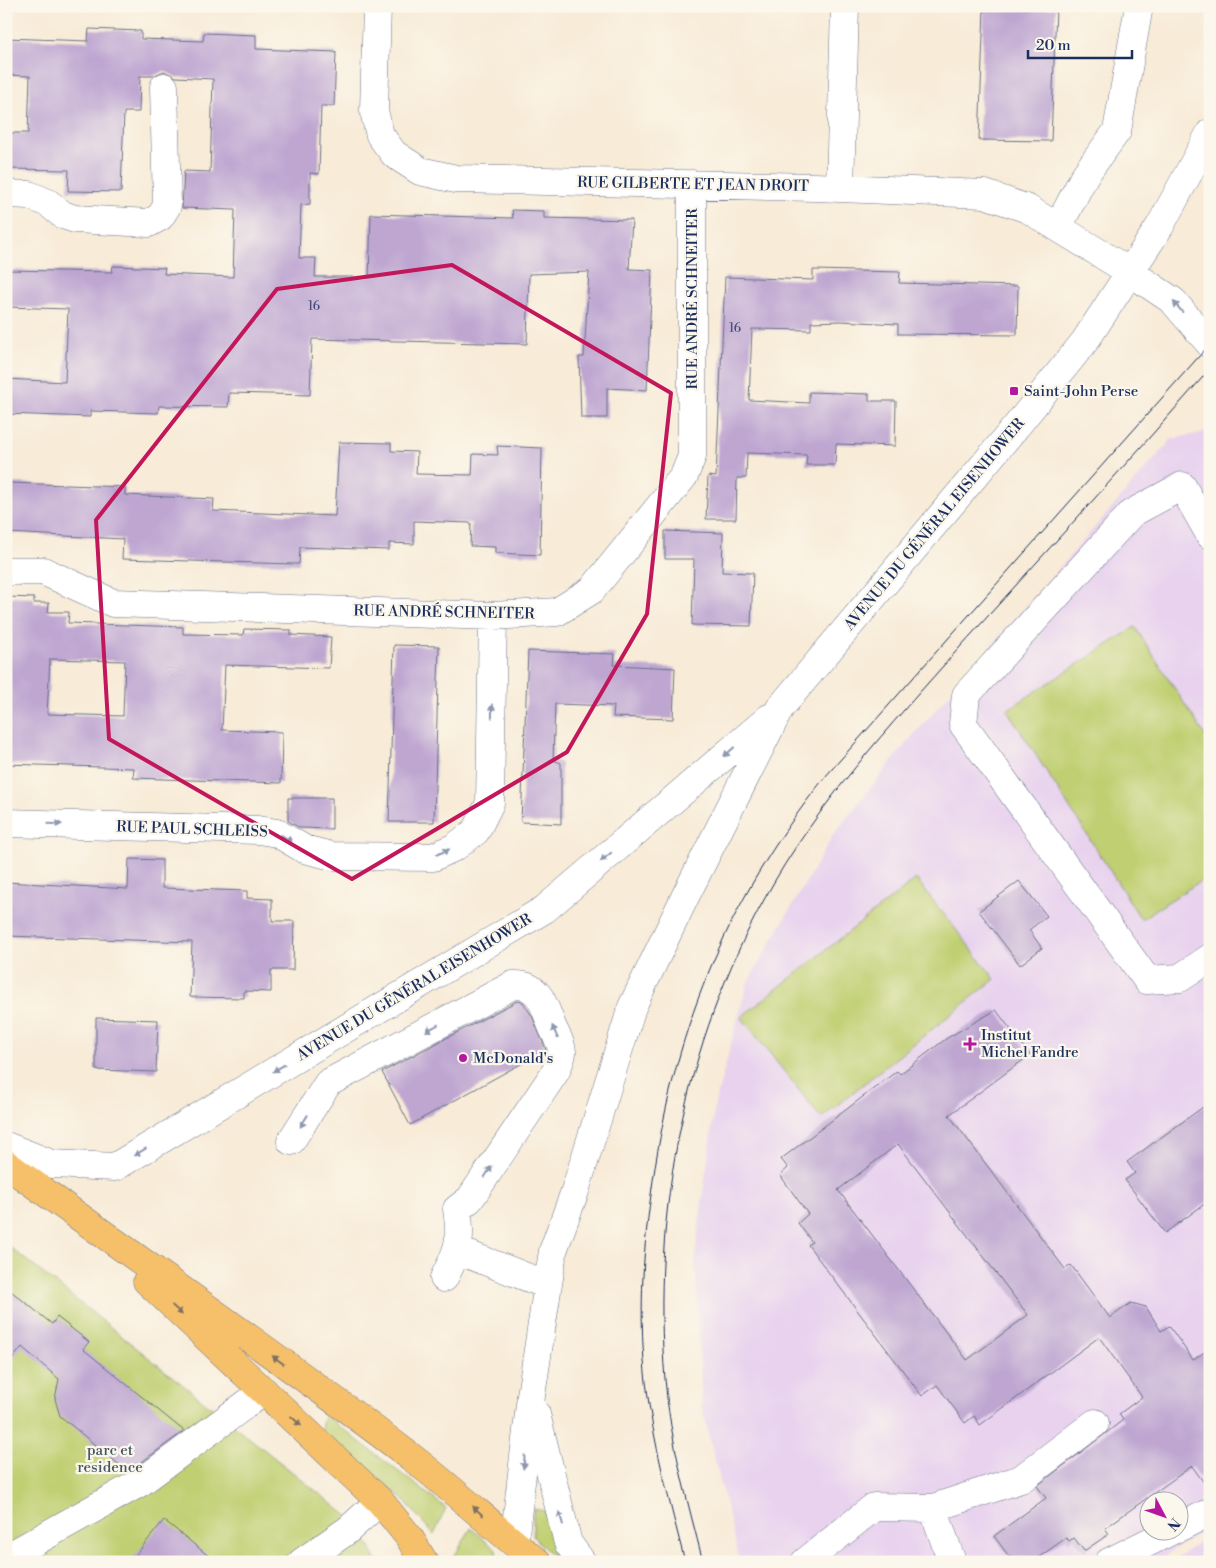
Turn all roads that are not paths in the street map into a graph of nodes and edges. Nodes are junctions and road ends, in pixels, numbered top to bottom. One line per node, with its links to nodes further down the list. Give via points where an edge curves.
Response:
1 (378, 6): 6 (street, RUE GILBERTE ET JEAN DROIT, via 374,111 380,135 394,154 420,171 456,179)
2 (845, 6): 7 (street)
3 (1139, 6): 9 (street, via 1117,131 1085,175)
4 (164, 86): 8 (street, via 167,206 160,217 149,223 75,219 29,195)
5 (1210, 132): 10 (street, AVENUE DU GÉNÉRAL EISENHOWER, via 1170,209)
6 (692, 184): 7 (street, RUE GILBERTE ET JEAN DROIT); 14 (street, RUE ANDRÉ SCHNEITER, via 692,456 684,476 592,590 557,612)
7 (840, 188): 9 (street, RUE GILBERTE ET JEAN DROIT, via 985,194 1028,209)
8 (6, 194)
9 (1058, 227): 10 (street, RUE GILBERTE ET JEAN DROIT)
10 (1130, 272): 11 (street, RUE GILBERTE ET JEAN DROIT, one-way to 10, via 1173,301); 15 (street, AVENUE DU GÉNÉRAL EISENHOWER, via 1085,341 1039,399)
11 (1210, 344)
12 (1210, 535): 17 (street, via 1182,486 1132,513 966,695 962,724 1148,980 1180,978)
13 (6, 571): 14 (street, RUE ANDRÉ SCHNEITER, via 43,571 113,603)
14 (493, 616): 16 (street, RUE PAUL SCHLEISS, one-way to 14, via 258,830 277,833 304,849 332,856 433,857 455,847 476,831 490,803)
15 (780, 708): 19 (street, AVENUE DU GÉNÉRAL EISENHOWER, one-way to 19, via 545,909 115,1167 52,1164); 24 (street, AVENUE DU GÉNÉRAL EISENHOWER, via 632,1007 553,1251)
16 (6, 823)
17 (1210, 958)
18 (291, 1142): 22 (street, one-way to 18, via 457,1209 470,1199 556,1071 560,1060 562,1051 558,1039 542,999 533,989 522,984 513,985 328,1083)
19 (6, 1146)
20 (6, 1164): 21 (main road)
21 (78, 1216): 25 (main road, one-way to 25); 33 (main road, one-way to 21, via 469,1502 415,1460 179,1286)
22 (459, 1250): 23 (street); 24 (street)
23 (444, 1278)
24 (547, 1284): 26 (street, AVENUE DU GÉNÉRAL EISENHOWER)
25 (264, 1391): 28 (main road, one-way to 28); 34 (street, via 141,1482)
26 (531, 1396): 33 (street, AVENUE DU GÉNÉRAL EISENHOWER, one-way to 33); 38 (street, AVENUE DU GÉNÉRAL EISENHOWER, one-way to 26, via 568,1543)
27 (1094, 1423): 29 (street, via 1021,1479)
28 (380, 1501): 35 (street, via 348,1530); 36 (main road)
29 (933, 1508): 39 (street, via 874,1508); 40 (street)
30 (1210, 1512): 31 (street)
31 (1188, 1523)
32 (1153, 1540): 41 (street)
33 (514, 1552): 37 (main road)
34 (6, 1558)
35 (302, 1562)
36 (424, 1562)
37 (537, 1562)
38 (582, 1562)
39 (805, 1562)
40 (952, 1562)
41 (1109, 1562)

